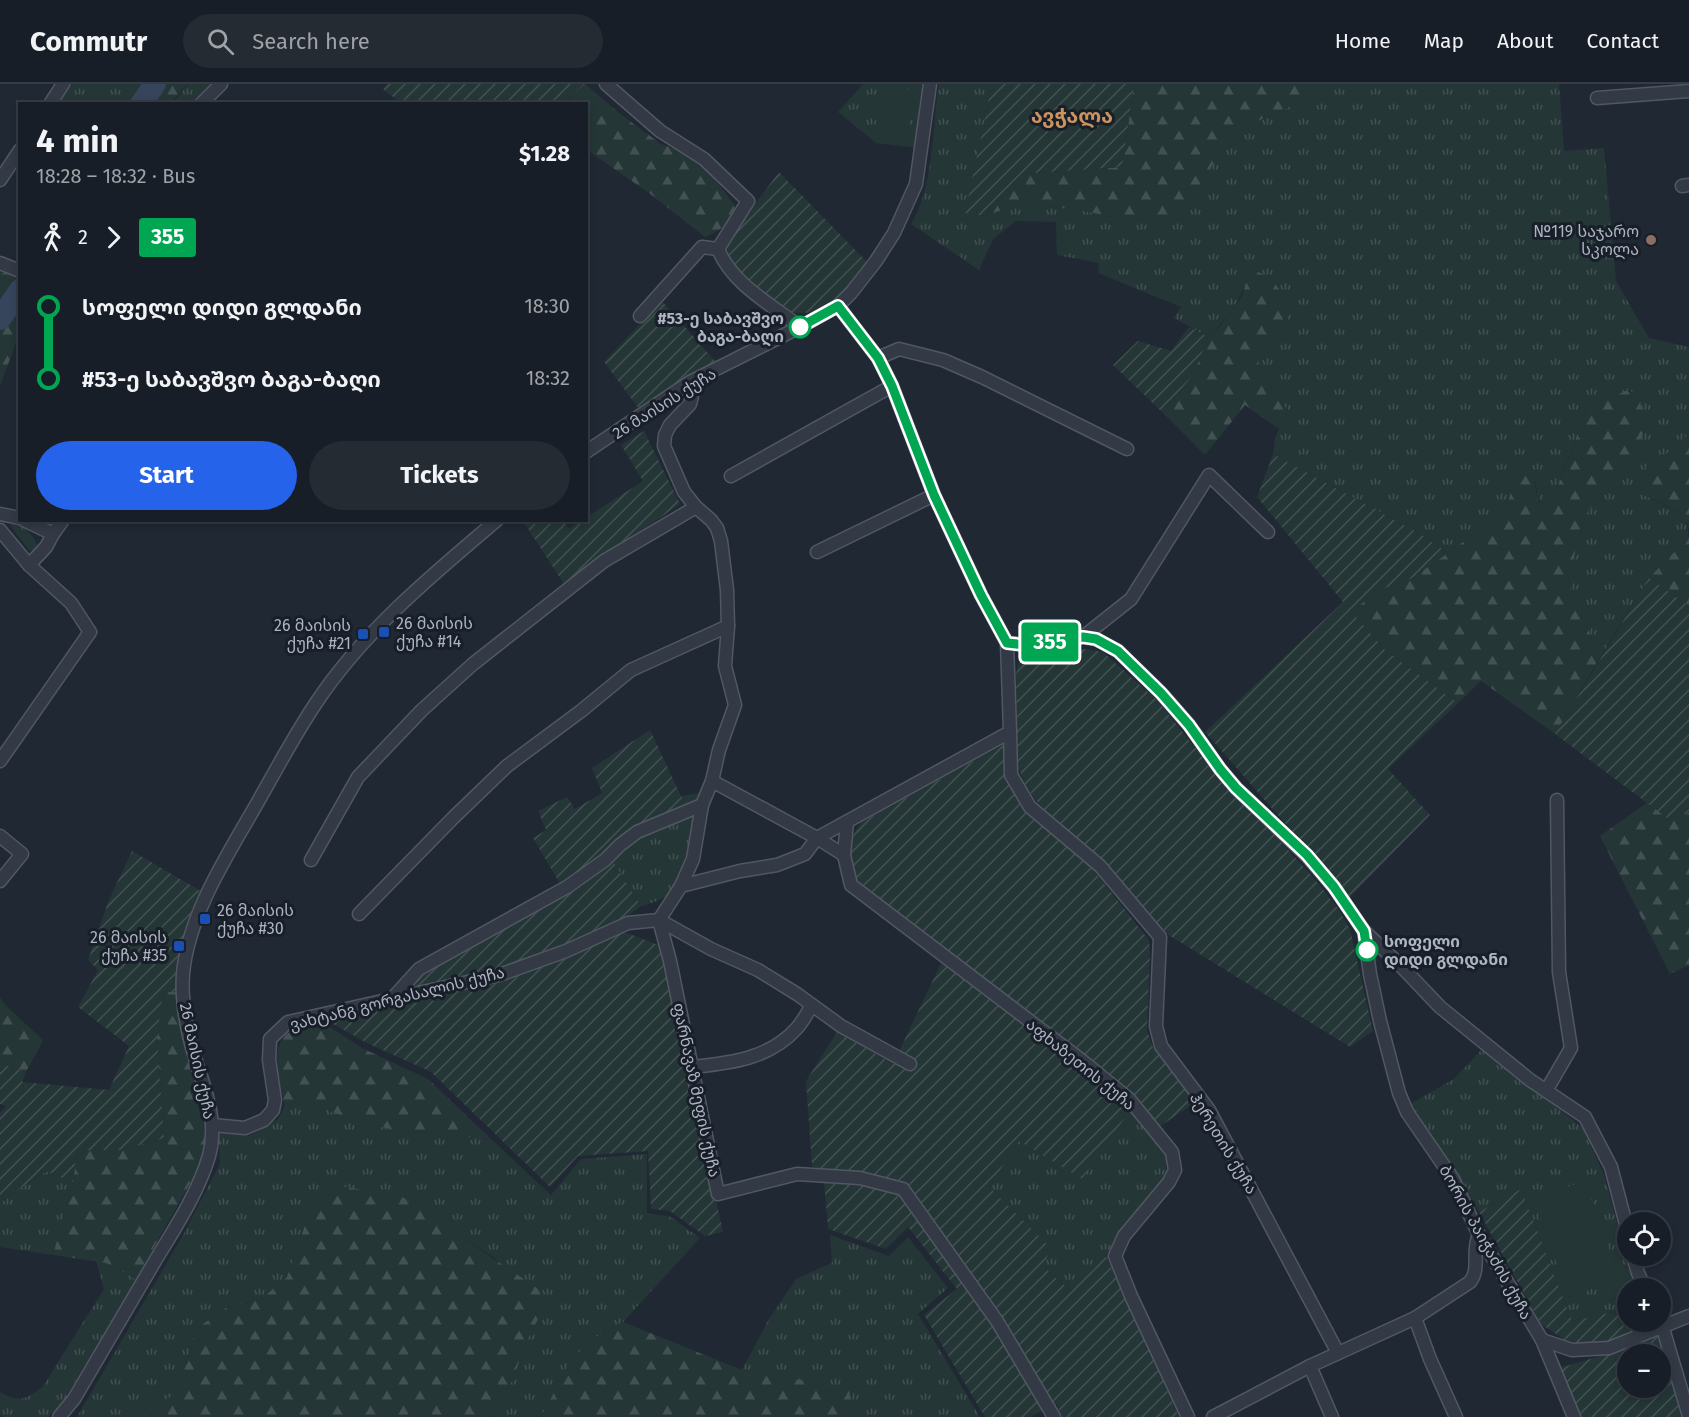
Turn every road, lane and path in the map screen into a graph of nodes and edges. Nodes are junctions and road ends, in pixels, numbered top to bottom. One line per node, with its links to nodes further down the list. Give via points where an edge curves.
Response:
1 (63, 84): 7 (street)
2 (221, 84): 8 (street)
3 (606, 84): 11 (street, via 660,131 704,159 748,201)
4 (930, 84): 14 (street, 26 მაისის ქუჩა, via 916,184 876,261)
5 (1689, 92): 6 (street)
6 (1597, 98)
7 (51, 102)
8 (203, 102)
9 (18, 153): 10 (street)
10 (0, 180)
11 (718, 249): 15 (street, via 702,247); 16 (street, via 740,280)
12 (0, 264): 13 (street)
13 (18, 270)
14 (838, 306): 16 (street, 26 მაისის ქუჩა); 17 (street)
15 (640, 316)
16 (800, 327): 18 (street, 26 მაისის ქუჩა)
17 (878, 358): 19 (street); 20 (street, via 899,350 943,360)
18 (690, 382): 21 (street, 26 მაისის ქუჩა); 24 (street, via 690,404 670,425 664,435 664,446 684,492)
19 (892, 386): 22 (street); 23 (street)
20 (1128, 449)
21 (588, 451)
22 (731, 476)
23 (934, 495): 33 (street); 37 (street)
24 (696, 507): 35 (street, via 717,528 721,541); 47 (street, via 604,561 473,664 422,710 358,777)
25 (0, 514): 26 (street)
26 (18, 518)
27 (28, 522): 32 (street)
28 (62, 522): 32 (street)
29 (495, 522): 58 (street, 26 მაისის ქუჩა, via 392,615 344,666 316,703 206,897 187,954 183,992 187,1028 209,1101)
30 (0, 530): 34 (street)
31 (1268, 532): 36 (street, via 1209,475 1131,600)
32 (53, 534): 34 (street, via 46,548)
33 (817, 552)
34 (29, 565): 39 (street, via 71,603 90,632)
35 (728, 626): 40 (street, via 725,666 735,705); 50 (street, via 631,670 507,766)
36 (1083, 637): 37 (street, via 1036,646); 52 (street, via 1109,644 1161,693 1225,776 1307,855)
37 (1007, 643): 38 (street)
38 (1010, 732): 43 (street); 67 (street, ჰერეთის ქუჩა, via 1011,775 1030,807 1100,866 1160,937 1156,1026 1161,1046 1209,1110)
39 (0, 761)
40 (712, 781): 42 (street); 45 (street)
41 (1557, 800): 57 (street, via 1559,972 1571,1048)
42 (702, 805): 49 (street, via 693,859); 53 (street, via 637,832 567,887 419,969)
43 (847, 822): 45 (street); 46 (street, აფხაზეთის ქუჩა)
44 (0, 836): 48 (street, via 22,854)
45 (816, 838): 46 (street); 49 (street, via 805,854 777,865)
46 (844, 855): 72 (street, აფხაზეთის ქუჩა, via 851,885 1129,1099 1172,1152 1175,1170 1169,1182 1124,1236 1115,1256)
47 (310, 860)
48 (0, 880)
49 (681, 886): 51 (street)
50 (359, 914)
51 (659, 920): 53 (street, ვახტანგ გორგასალის ქუჩა, via 628,923 498,975); 54 (street, via 711,950 758,970); 56 (street, ფარნავაზ მეფის ქუჩა)
52 (1364, 931): 57 (street, via 1440,1007); 60 (street, ბორის პაიჭაძის ქუჩა, via 1398,1093 1453,1179)
53 (391, 1000): 58 (street, ვახტანგ გორგასალის ქუჩა, via 288,1022 270,1039 273,1110 264,1120 245,1128)
54 (812, 1005): 55 (street, via 841,1026); 56 (street, via 798,1027 774,1046 738,1062)
55 (910, 1064)
56 (692, 1067): 71 (street, ფარნავაზ მეფის ქუჩა, via 718,1194 797,1174 860,1178 903,1189 998,1321)
57 (1546, 1091): 59 (street, via 1585,1117 1611,1167)
58 (212, 1125): 70 (street, 26 მაისის ქუჩა, via 208,1156 192,1195 75,1399)
59 (1623, 1212)
60 (1479, 1235): 62 (street, via 1474,1245 1475,1276); 66 (street, ბორის პაიჭაძის ქუჩა)
61 (1689, 1316): 63 (street)
62 (1415, 1318): 67 (street); 75 (street)
63 (1671, 1322)
64 (1646, 1332): 66 (street, via 1609,1348 1572,1350)
65 (1664, 1332): 69 (street)
66 (1542, 1340): 76 (street, ბორის პაიჭაძის ქუჩა)
67 (1338, 1353): 68 (street)
68 (1310, 1366): 73 (street); 74 (street)
69 (1689, 1416)
70 (59, 1417)
71 (1054, 1417)
72 (1188, 1417)
73 (1213, 1417)
74 (1332, 1417)
75 (1456, 1417)
76 (1574, 1417)

